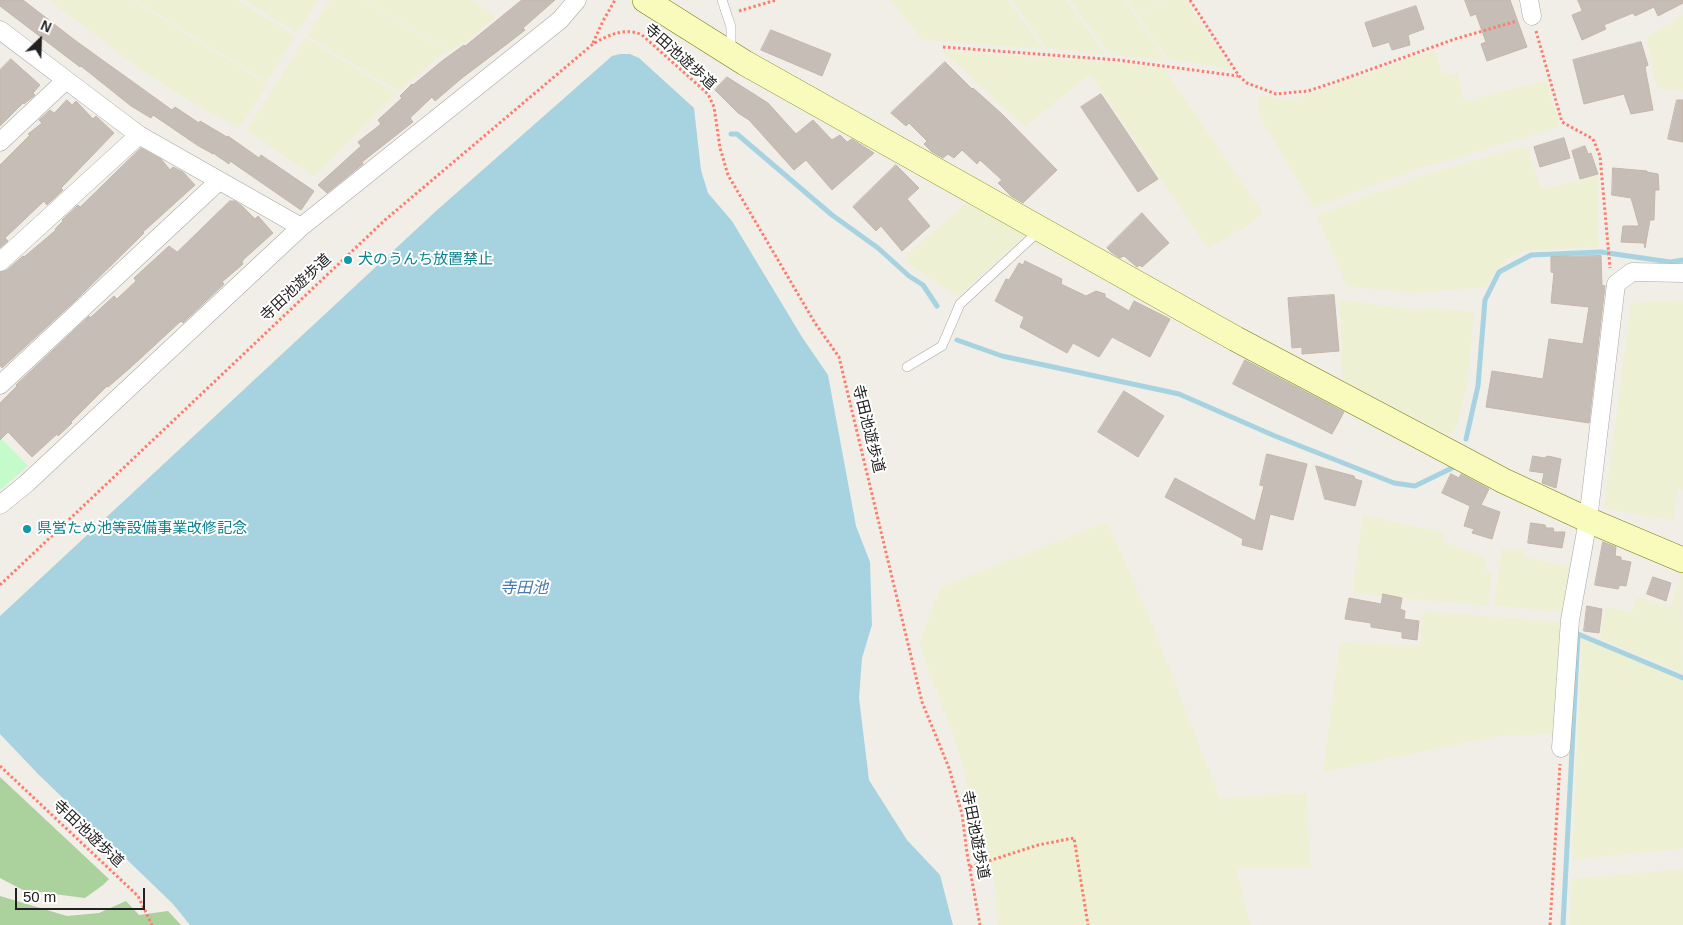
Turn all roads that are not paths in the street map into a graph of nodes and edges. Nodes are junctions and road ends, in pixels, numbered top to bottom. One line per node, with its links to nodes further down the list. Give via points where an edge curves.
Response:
1 (577, 0): 10 (street, via 560,20)
2 (645, 0): 5 (street)
3 (722, 0): 5 (lane, via 731,27)
4 (0, 30): 6 (street)
5 (731, 54): 11 (street)
6 (66, 80): 7 (street); 8 (street)
7 (139, 134): 9 (street); 12 (street)
8 (0, 142)
9 (219, 181): 10 (street); 15 (street)
10 (301, 227): 16 (street)
11 (1041, 229): 14 (lane, via 960,304 942,346); 17 (street, via 1244,344 1504,481)
12 (0, 262)
13 (1683, 273): 17 (street, via 1632,272 1616,284)
14 (907, 367)
15 (0, 384)
16 (0, 505)
17 (1588, 520): 18 (street); 19 (street, via 1570,620)
18 (1683, 560)
19 (1560, 748)

